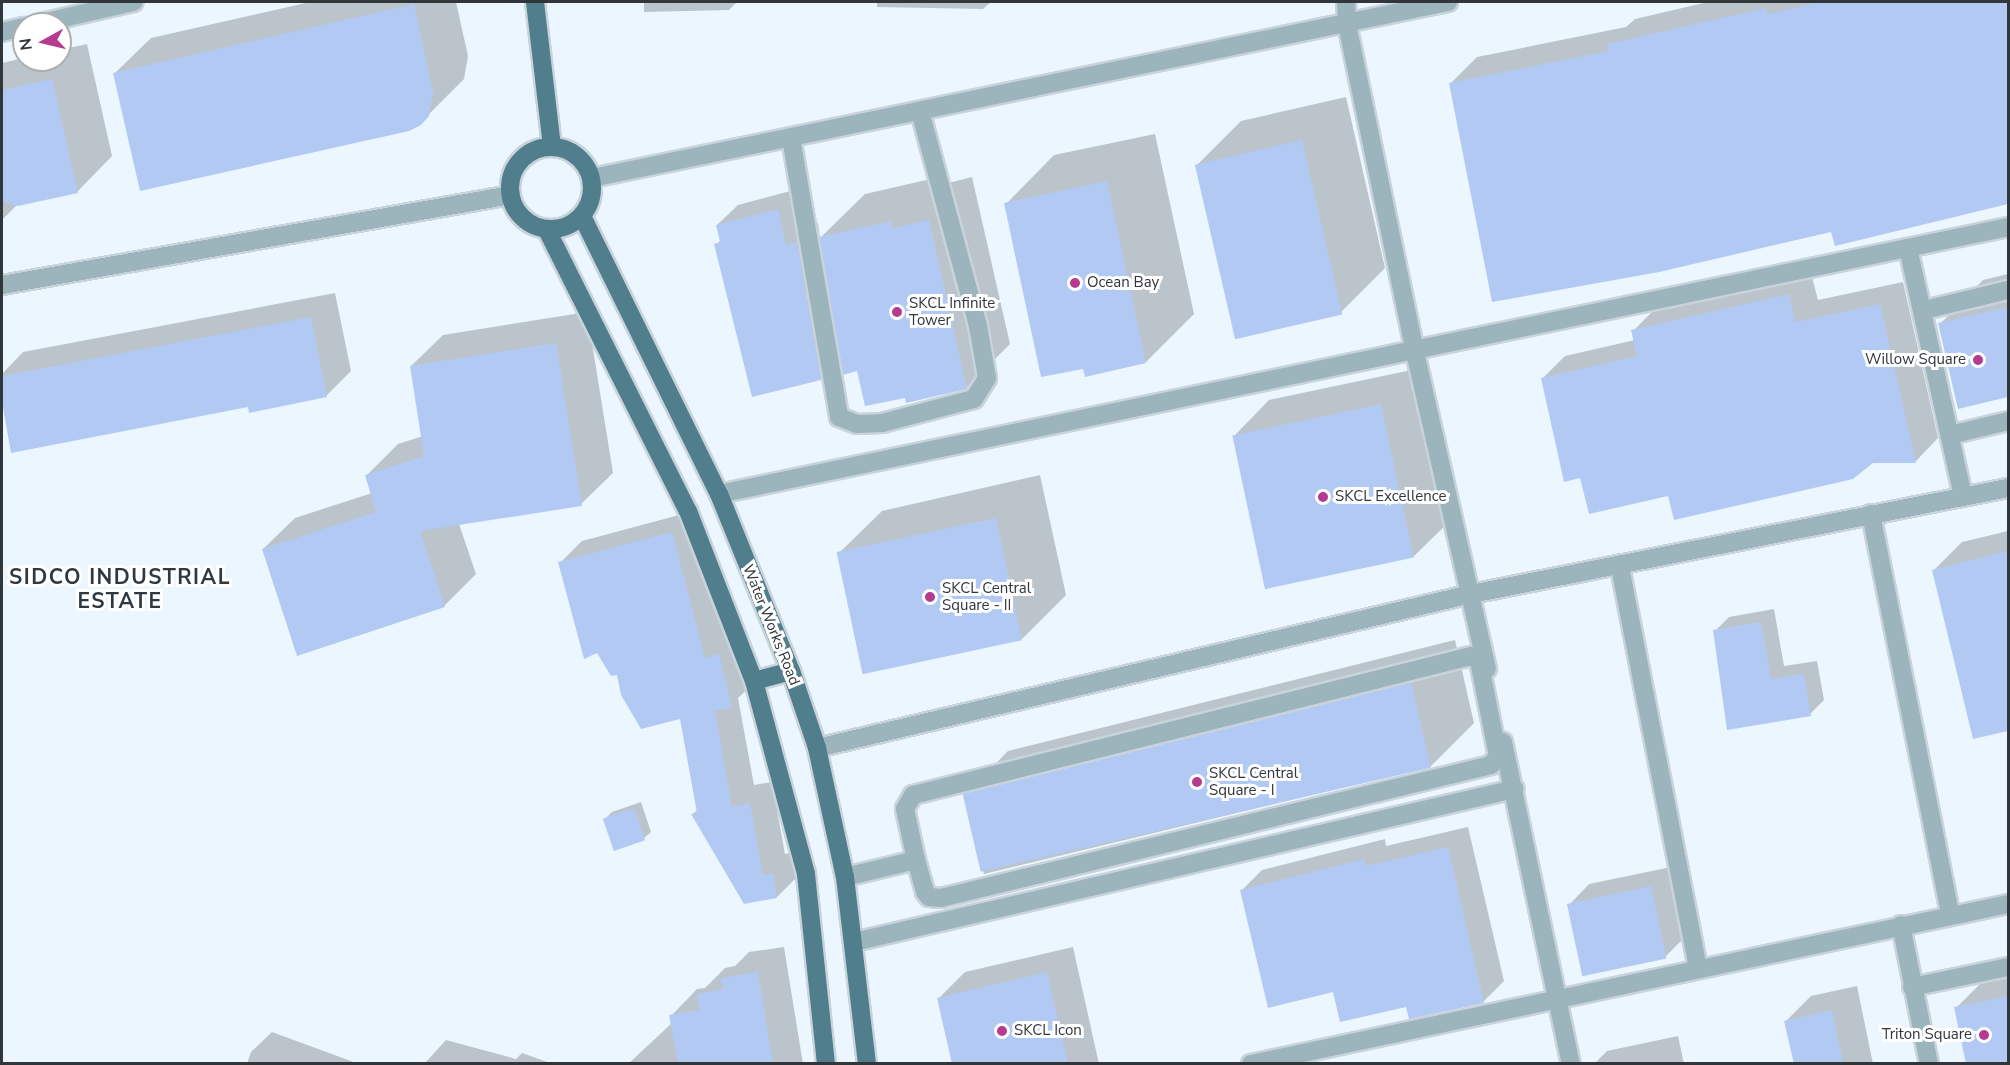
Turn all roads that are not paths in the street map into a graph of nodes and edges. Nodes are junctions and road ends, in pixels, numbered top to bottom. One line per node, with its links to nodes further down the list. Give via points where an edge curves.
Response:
1 (134, 2): 5 (street)
2 (535, 2): 9 (main road)
3 (1346, 2): 6 (street)
4 (1448, 2): 6 (street)
5 (72, 16)
6 (1347, 24): 7 (street); 19 (street)
7 (920, 111): 8 (street); 8 (street, via 978,326 987,378 974,399 882,423 857,424 839,417)
8 (791, 138): 10 (street)
9 (552, 147): 10 (main road, via 577,156); 11 (main road, via 540,148 520,161 510,183)
10 (592, 178): 12 (main road, via 590,205)
11 (511, 195): 14 (main road, via 523,218); 16 (street)
12 (582, 216): 14 (main road, via 560,229); 23 (main road, Water Works Road)
13 (2008, 227): 15 (street)
14 (547, 230): 29 (main road, via 688,511)
15 (1908, 248): 18 (street); 19 (street)
16 (2, 285)
17 (2008, 290): 18 (street)
18 (1924, 310): 21 (street)
19 (1415, 352): 23 (street); 27 (street)
20 (2008, 421): 21 (street)
21 (1950, 435): 24 (street)
22 (2008, 488): 24 (street)
23 (719, 494): 28 (main road, Water Works Road)
24 (1963, 496): 25 (street)
25 (1871, 514): 26 (street); 35 (street)
26 (1620, 567): 27 (street); 39 (street)
27 (1471, 594): 30 (street); 31 (street)
28 (791, 671): 29 (main road); 30 (main road, Water Works Road)
29 (754, 681): 42 (main road, via 806,874 815,928)
30 (817, 748): 33 (main road, Water Works Road)
31 (1514, 789): 37 (street); 41 (street)
32 (916, 860): 32 (street, via 925,892 929,897 940,898 1491,765 1498,756 1479,661 1471,656 913,795 905,809); 33 (street)
33 (844, 877): 37 (main road, Water Works Road)
34 (2008, 904): 35 (street)
35 (1950, 914): 36 (street)
36 (1900, 925): 39 (street); 40 (street)
37 (854, 942): 43 (main road, Water Works Road)
38 (2008, 967): 40 (street)
39 (1698, 968): 41 (street)
40 (1912, 987): 46 (street)
41 (1559, 998): 44 (street); 45 (street)
42 (826, 1064)
43 (867, 1064)
44 (1251, 1064)
45 (1571, 1064)
46 (1929, 1064)

